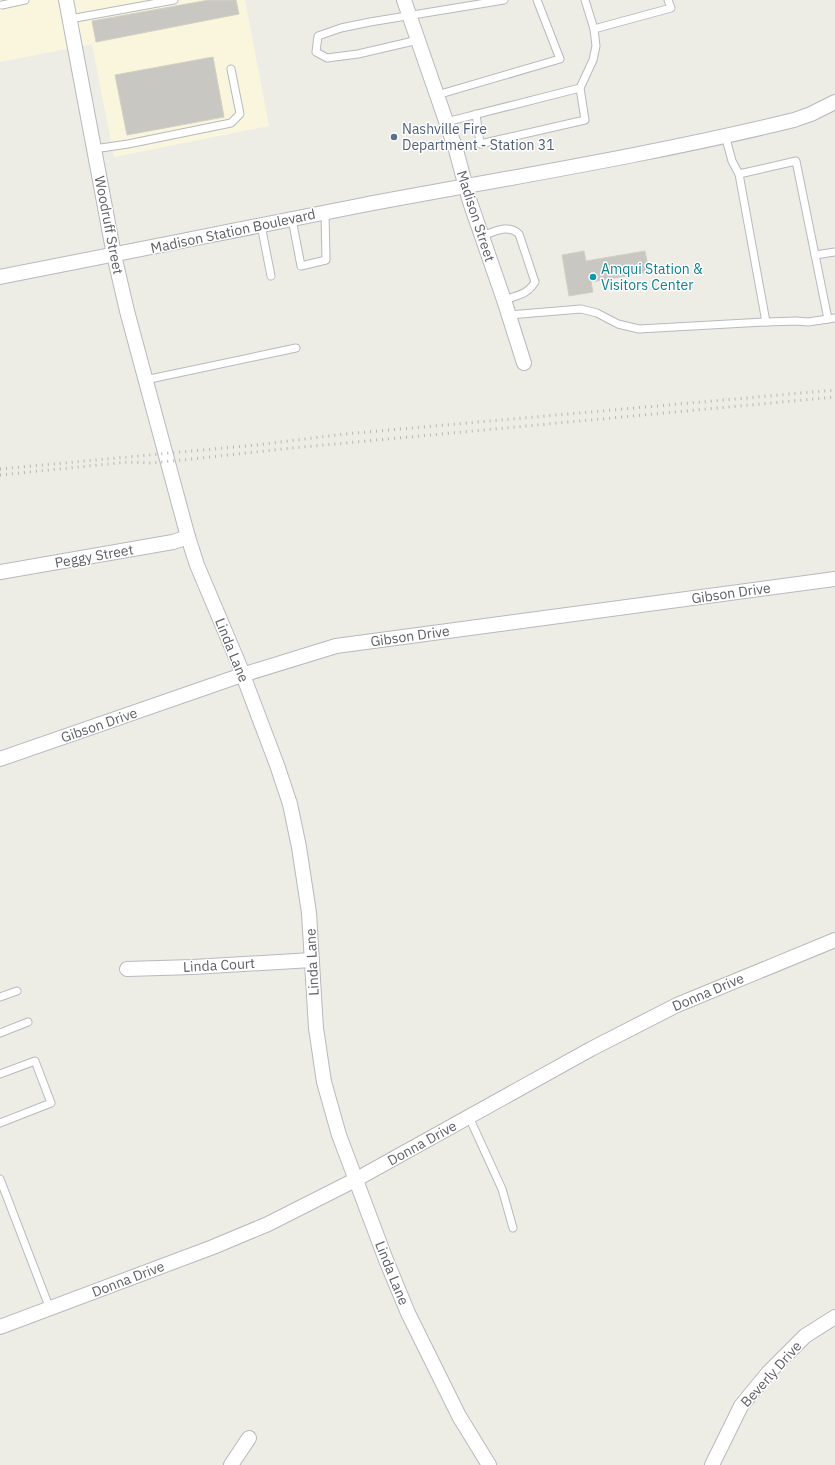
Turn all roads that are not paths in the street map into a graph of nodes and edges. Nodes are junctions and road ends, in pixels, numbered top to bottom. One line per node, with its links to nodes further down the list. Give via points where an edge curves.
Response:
1 (25, 0): 9 (lane)
2 (66, 0): 11 (street, Woodruff Street)
3 (174, 0): 11 (lane)
4 (404, 0): 10 (street, Madison Street)
5 (504, 0): 10 (lane)
6 (537, 0): 16 (lane, via 560,59)
7 (585, 0): 12 (lane)
8 (668, 0): 12 (lane, via 671,8)
9 (2, 5)
10 (409, 15): 13 (street, Madison Street); 13 (lane, via 341,28 318,36 316,52 327,58 358,54)
11 (70, 20): 23 (street, Woodruff Street)
12 (594, 29): 15 (lane, via 596,46 593,60)
13 (418, 40): 16 (street, Madison Street)
14 (231, 69): 23 (lane, via 240,114 231,123)
15 (580, 88): 19 (lane); 19 (lane, via 585,120 480,144)
16 (437, 95): 21 (street, Madison Street)
17 (835, 102): 20 (street)
18 (835, 113): 20 (street)
19 (476, 114): 21 (lane)
20 (811, 114): 22 (street, Madison Station Boulevard)
21 (446, 122): 25 (street, Madison Street)
22 (725, 135): 24 (lane, via 732,161); 25 (street, Madison Station Boulevard)
23 (94, 149): 31 (street, Woodruff Street)
24 (739, 174): 32 (lane, via 796,161); 38 (lane)
25 (466, 187): 26 (street, Madison Station Boulevard); 29 (street, Madison Street)
26 (325, 212): 27 (street, Madison Station Boulevard); 27 (lane, via 326,260 302,266)
27 (292, 219): 28 (street, Madison Station Boulevard)
28 (261, 225): 31 (street, Madison Station Boulevard); 34 (lane)
29 (482, 236): 35 (street, Madison Street); 35 (lane, via 508,228 519,234 535,282 527,293)
30 (835, 252): 32 (lane)
31 (114, 255): 33 (street, Madison Station Boulevard); 41 (street, Woodruff Street)
32 (815, 255): 37 (lane)
33 (0, 276)
34 (271, 276)
35 (504, 300): 36 (street, Madison Street)
36 (509, 315): 38 (lane, via 581,309 597,313 618,324 639,329); 40 (street, Madison Street)
37 (831, 319): 38 (lane)
38 (766, 322)
39 (296, 348): 41 (lane)
40 (524, 363)
41 (144, 380): 42 (street, Woodruff Street)
42 (163, 447): 43 (street, Linda Lane)
43 (188, 537): 44 (street, Peggy Street); 46 (street, Linda Lane)
44 (0, 572)
45 (835, 579): 46 (street, Gibson Drive, via 336,646)
46 (242, 675): 47 (street, Gibson Drive); 49 (street, Linda Lane, via 290,804 306,888)
47 (0, 759)
48 (835, 940): 56 (street, Donna Drive, via 677,1004)
49 (312, 960): 50 (street, Linda Court); 59 (street, Linda Lane, via 316,1028 324,1082)
50 (127, 969)
51 (17, 991): 52 (lane)
52 (0, 997)
53 (28, 1022): 54 (lane)
54 (0, 1033)
55 (0, 1074): 57 (lane, via 35,1061 51,1103)
56 (469, 1117): 59 (street, Donna Drive); 60 (lane, via 502,1189)
57 (0, 1123)
58 (0, 1179): 61 (lane)
59 (355, 1180): 61 (street, Donna Drive, via 261,1227); 66 (street, Linda Lane, via 408,1313 459,1416)
60 (513, 1228)
61 (50, 1309): 63 (street, Donna Drive)
62 (835, 1317): 67 (street, Beverly Drive, via 805,1336 768,1373 741,1406)
63 (0, 1327)
64 (249, 1438): 65 (street)
65 (231, 1465)
66 (489, 1465)
67 (712, 1465)

